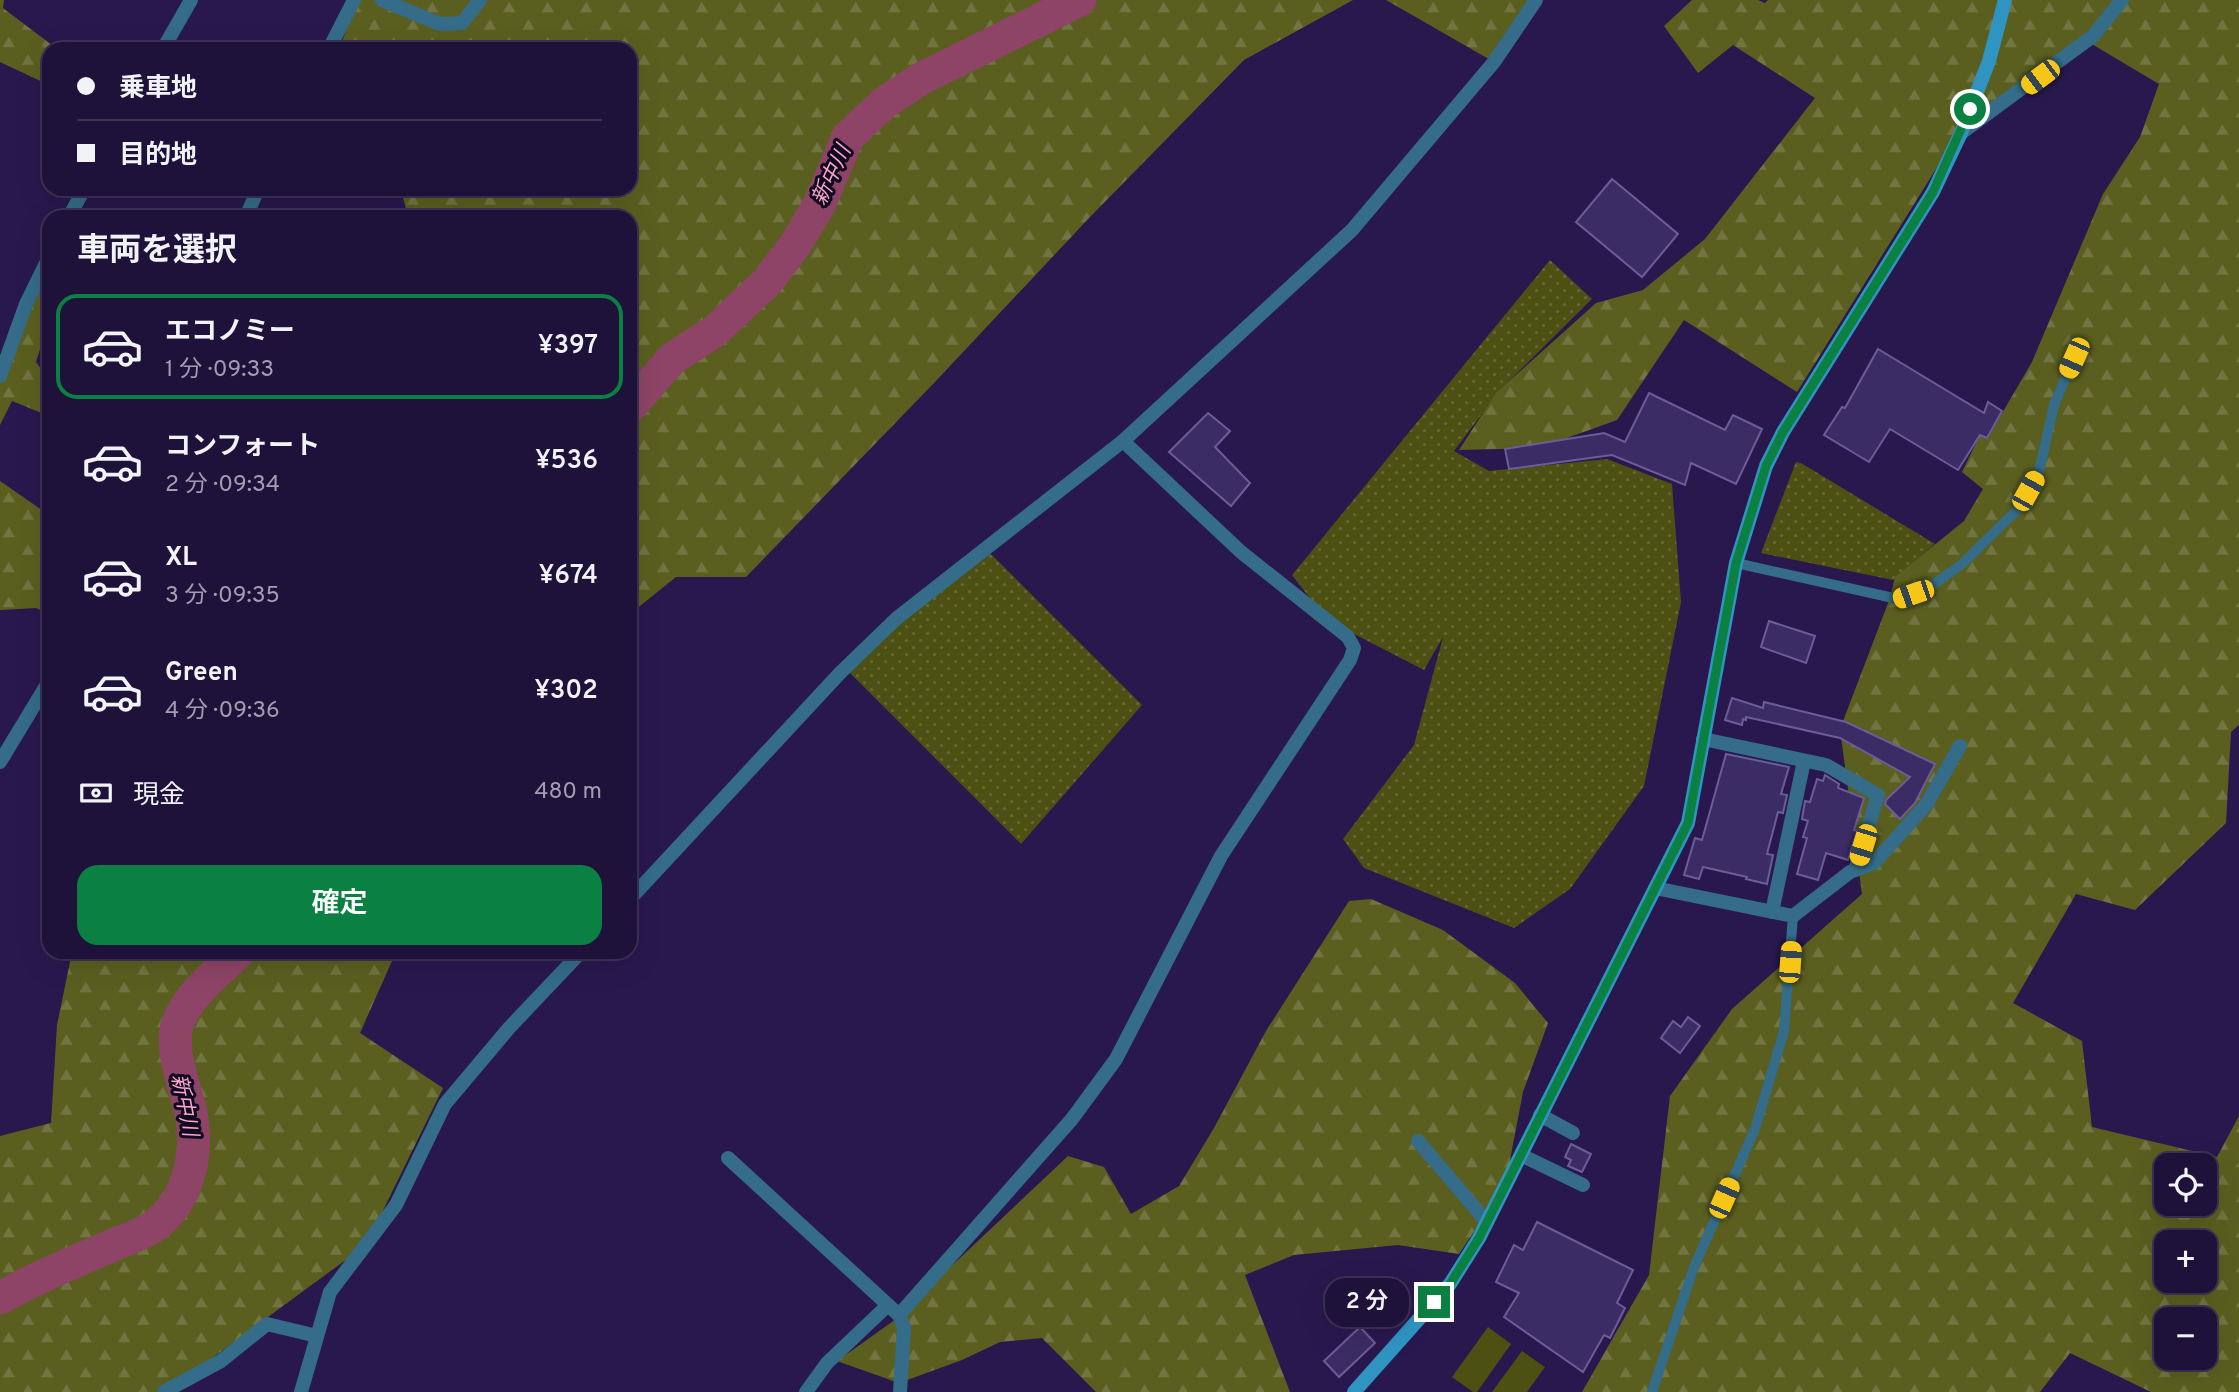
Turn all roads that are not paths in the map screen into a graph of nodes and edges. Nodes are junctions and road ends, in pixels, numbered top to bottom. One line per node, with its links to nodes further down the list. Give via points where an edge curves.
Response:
1 (191, 0): 8 (street)
2 (354, 0): 9 (street)
3 (382, 0): 4 (street, via 440,24 462,23)
4 (480, 0)
5 (1536, 0): 14 (street, via 1494,62 1352,230)
6 (2005, 0): 10 (street, via 1989,61)
7 (2122, 0): 10 (street, via 2093,36)
8 (167, 42)
9 (333, 42)
10 (1961, 134): 15 (street, via 1933,192 1783,432 1766,466)
11 (42, 271): 13 (street)
12 (2074, 358): 15 (lane, via 2054,405 2039,472 2018,509 1962,564 1927,589 1898,599)
13 (0, 376)
14 (1124, 440): 23 (street, via 897,618); 34 (street, via 1241,552 1348,637 1354,648 1221,856 1116,1059 1072,1119)
15 (1736, 563): 17 (street)
16 (42, 693): 20 (street)
17 (1703, 739): 19 (street); 22 (street, via 1688,823)
18 (1959, 746): 21 (street, via 1926,805 1874,863)
19 (1804, 761): 21 (street, via 1826,765 1878,795); 24 (street)
20 (0, 762)
21 (1855, 870): 25 (street)
22 (1655, 888): 24 (street); 27 (street)
23 (637, 891)
24 (1772, 912): 25 (street)
25 (1793, 916): 41 (lane, via 1781,1044 1755,1129 1694,1267)
26 (574, 959): 35 (street, via 445,1104 396,1205 330,1292)
27 (1540, 1115): 28 (street); 30 (street)
28 (1573, 1133)
29 (1418, 1140): 33 (street)
30 (1521, 1155): 32 (street); 33 (street)
31 (728, 1158): 34 (street)
32 (1583, 1185)
33 (1487, 1222): 40 (street, via 1450,1284)
34 (894, 1310): 38 (street, via 827,1363); 39 (street, via 904,1327)
35 (317, 1336): 36 (street, via 267,1325 221,1361); 37 (street)
36 (164, 1392)
37 (301, 1392)
38 (806, 1392)
39 (900, 1392)
40 (1354, 1392)
41 (1652, 1392)

